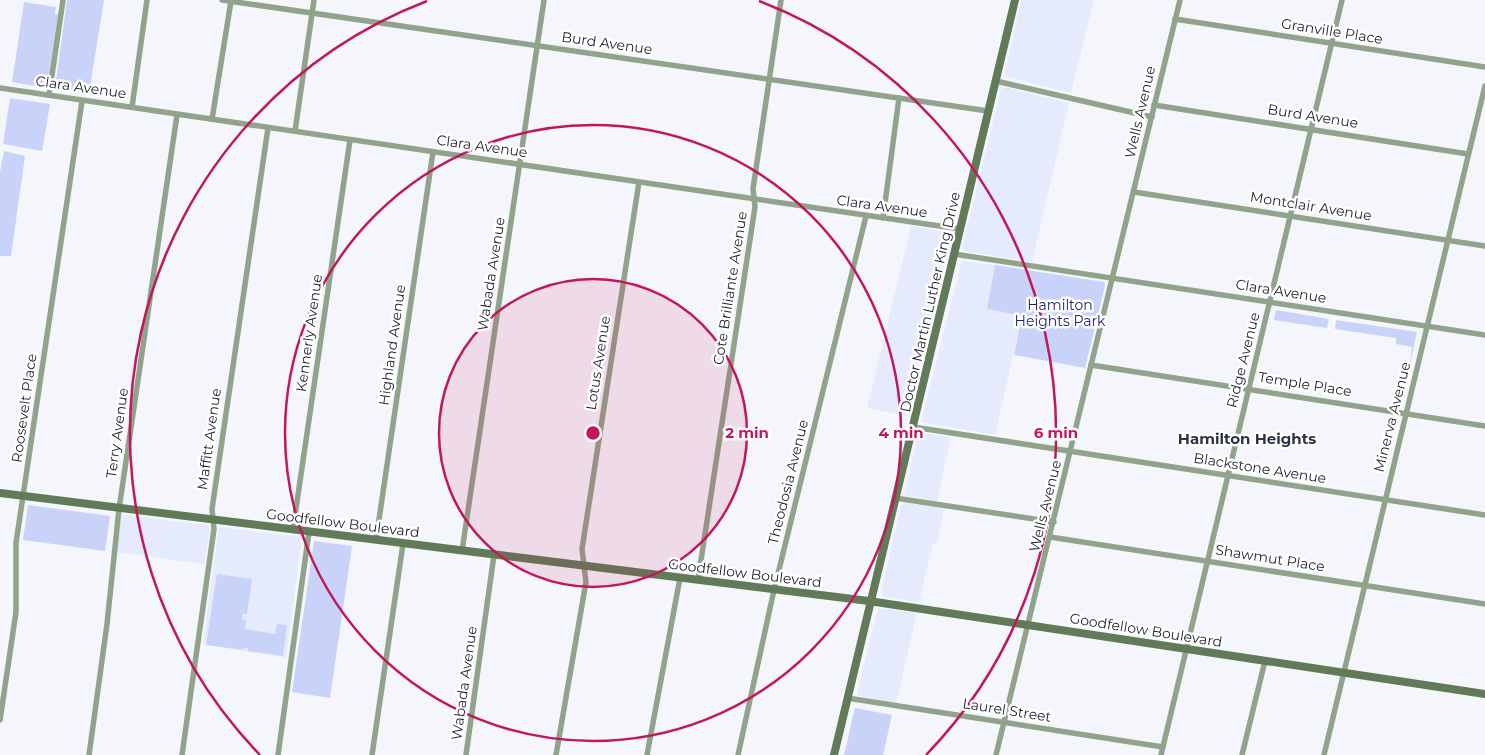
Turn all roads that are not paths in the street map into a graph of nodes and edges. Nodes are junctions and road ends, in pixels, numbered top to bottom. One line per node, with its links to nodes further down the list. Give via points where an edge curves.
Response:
1 (63, 0): 20 (street)
2 (148, 0): 24 (street)
3 (222, 0): 10 (street, Burd Avenue)
4 (314, 0): 11 (street)
5 (544, 0): 14 (street, Wabada Avenue)
6 (781, 0): 16 (street, Cote Brilliante Avenue)
7 (1015, 0): 17 (main road, Doctor Martin Luther King Drive)
8 (1180, 0): 12 (street, Wells Avenue)
9 (1342, 0): 13 (street, Ridge Avenue)
10 (231, 1): 11 (street, Burd Avenue); 28 (street)
11 (312, 13): 14 (street, Burd Avenue); 31 (street)
12 (1175, 19): 13 (street, Granville Place); 23 (street, Wells Avenue)
13 (1332, 44): 15 (street, Granville Place); 30 (street, Ridge Avenue)
14 (537, 46): 16 (street, Burd Avenue); 35 (street, Wabada Avenue)
15 (1485, 67)
16 (769, 80): 21 (street, Burd Avenue); 38 (street, Cote Brilliante Avenue, via 753,189)
17 (996, 81): 25 (main road, Doctor Martin Luther King Drive); 27 (street)
18 (1485, 86): 34 (street, Minerva Avenue)
19 (0, 88): 20 (street, Clara Avenue)
20 (49, 95): 22 (street, Clara Avenue)
21 (899, 98): 25 (street, Burd Avenue); 41 (street)
22 (82, 101): 24 (street, Clara Avenue); 58 (street, Roosevelt Place)
23 (1154, 105): 27 (street, Wells Avenue); 30 (street, Burd Avenue)
24 (132, 107): 26 (street, Clara Avenue)
25 (988, 111): 42 (main road, Doctor Martin Luther King Drive)
26 (178, 115): 28 (street, Clara Avenue); 61 (street, Terry Avenue)
27 (1152, 117): 37 (street, Wells Avenue)
28 (212, 120): 29 (street, Clara Avenue)
29 (268, 128): 31 (street, Clara Avenue); 63 (street, Maffitt Avenue)
30 (1310, 128): 34 (street, Burd Avenue); 40 (street, Ridge Avenue)
31 (295, 131): 32 (street, Clara Avenue)
32 (350, 140): 33 (street, Clara Avenue); 65 (street, Kennerly Avenue)
33 (433, 152): 35 (street, Clara Avenue); 68 (street, Highland Avenue)
34 (1468, 154): 43 (street, Minerva Avenue)
35 (521, 164): 36 (street, Clara Avenue); 70 (street, Wabada Avenue)
36 (639, 182): 38 (street, Clara Avenue); 73 (street, Lotus Avenue, via 582,549)
37 (1134, 192): 40 (street, Montclair Avenue); 46 (street, Wells Avenue)
38 (755, 198): 39 (street, Clara Avenue); 75 (street, Cote Brilliante Avenue)
39 (866, 216): 41 (street, Clara Avenue); 77 (street, Theodosia Avenue)
40 (1290, 216): 43 (street, Montclair Avenue); 47 (street, Ridge Avenue)
41 (883, 218): 42 (street, Clara Avenue)
42 (960, 229): 45 (main road, Doctor Martin Luther King Drive)
43 (1448, 240): 44 (street, Montclair Avenue); 48 (street, Minerva Avenue)
44 (1485, 246)
45 (954, 254): 46 (street, Clara Avenue); 54 (main road, Doctor Martin Luther King Drive)
46 (1112, 278): 47 (street, Clara Avenue); 50 (street, Wells Avenue)
47 (1271, 301): 48 (street, Clara Avenue); 51 (street, Ridge Avenue)
48 (1427, 326): 49 (street, Clara Avenue); 52 (street, Minerva Avenue)
49 (1485, 335)
50 (1091, 365): 51 (street, Temple Place); 55 (street, Wells Avenue)
51 (1249, 388): 52 (street, Temple Place); 56 (street, Ridge Avenue)
52 (1406, 414): 53 (street, Temple Place); 60 (street, Minerva Avenue)
53 (1485, 426)
54 (912, 427): 55 (street, Blackstone Avenue); 59 (main road, Doctor Martin Luther King Drive)
55 (1071, 451): 56 (street, Blackstone Avenue); 64 (street, Wells Avenue)
56 (1228, 475): 60 (street, Blackstone Avenue); 72 (street, Ridge Avenue)
57 (0, 494): 58 (main road, Goodfellow Boulevard)
58 (24, 496): 61 (main road, Goodfellow Boulevard); 86 (street, Roosevelt Place, via 15,563 16,612)
59 (895, 498): 64 (street); 78 (main road, Doctor Martin Luther King Drive)
60 (1384, 499): 62 (street, Blackstone Avenue); 76 (street, Minerva Avenue)
61 (119, 509): 63 (main road, Goodfellow Boulevard); 89 (street, Terry Avenue)
62 (1485, 515)
63 (213, 519): 65 (main road, Goodfellow Boulevard); 90 (street, Maffitt Avenue)
64 (1054, 522): 67 (street, Wells Avenue)
65 (293, 529): 66 (main road, Goodfellow Boulevard)
66 (308, 532): 68 (main road, Goodfellow Boulevard); 91 (street)
67 (1050, 536): 72 (street, Shawmut Place); 80 (street, Wells Avenue)
68 (376, 540): 69 (main road, Goodfellow Boulevard)
69 (402, 544): 70 (main road, Goodfellow Boulevard); 92 (street)
70 (462, 551): 71 (main road, Goodfellow Boulevard)
71 (494, 555): 73 (main road, Goodfellow Boulevard); 93 (street, Wabada Avenue)
72 (1208, 561): 76 (street, Shawmut Place); 81 (street, Ridge Avenue)
73 (586, 567): 74 (main road, Goodfellow Boulevard); 94 (street, Lotus Avenue)
74 (680, 578): 75 (main road, Goodfellow Boulevard); 95 (street)
75 (698, 580): 77 (main road, Goodfellow Boulevard)
76 (1364, 585): 79 (street, Shawmut Place); 83 (street, Minerva Avenue)
77 (774, 590): 78 (main road, Goodfellow Boulevard); 96 (street, Theodosia Avenue)
78 (869, 601): 80 (main road, Goodfellow Boulevard); 85 (main road, Doctor Martin Luther King Drive)
79 (1485, 604)
80 (1029, 625): 81 (main road, Goodfellow Boulevard); 87 (street, Wells Avenue)
81 (1187, 648): 82 (main road, Goodfellow Boulevard); 88 (street, Ridge Avenue)
82 (1265, 662): 83 (main road, Goodfellow Boulevard); 100 (street)
83 (1344, 673): 84 (main road, Goodfellow Boulevard); 101 (street, Minerva Avenue)
84 (1485, 694)
85 (847, 698): 87 (street, Laurel Street); 97 (main road, Doctor Martin Luther King Drive)
86 (0, 720)
87 (1004, 722): 88 (street, Laurel Street); 98 (street, Wells Avenue)
88 (1163, 747): 99 (street, Ridge Avenue)
89 (88, 755)
90 (182, 755)
91 (278, 755)
92 (372, 755)
93 (466, 755)
94 (556, 755)
95 (647, 755)
96 (738, 755)
97 (834, 755)
98 (996, 755)
99 (1161, 755)
100 (1242, 755)
101 (1324, 755)

